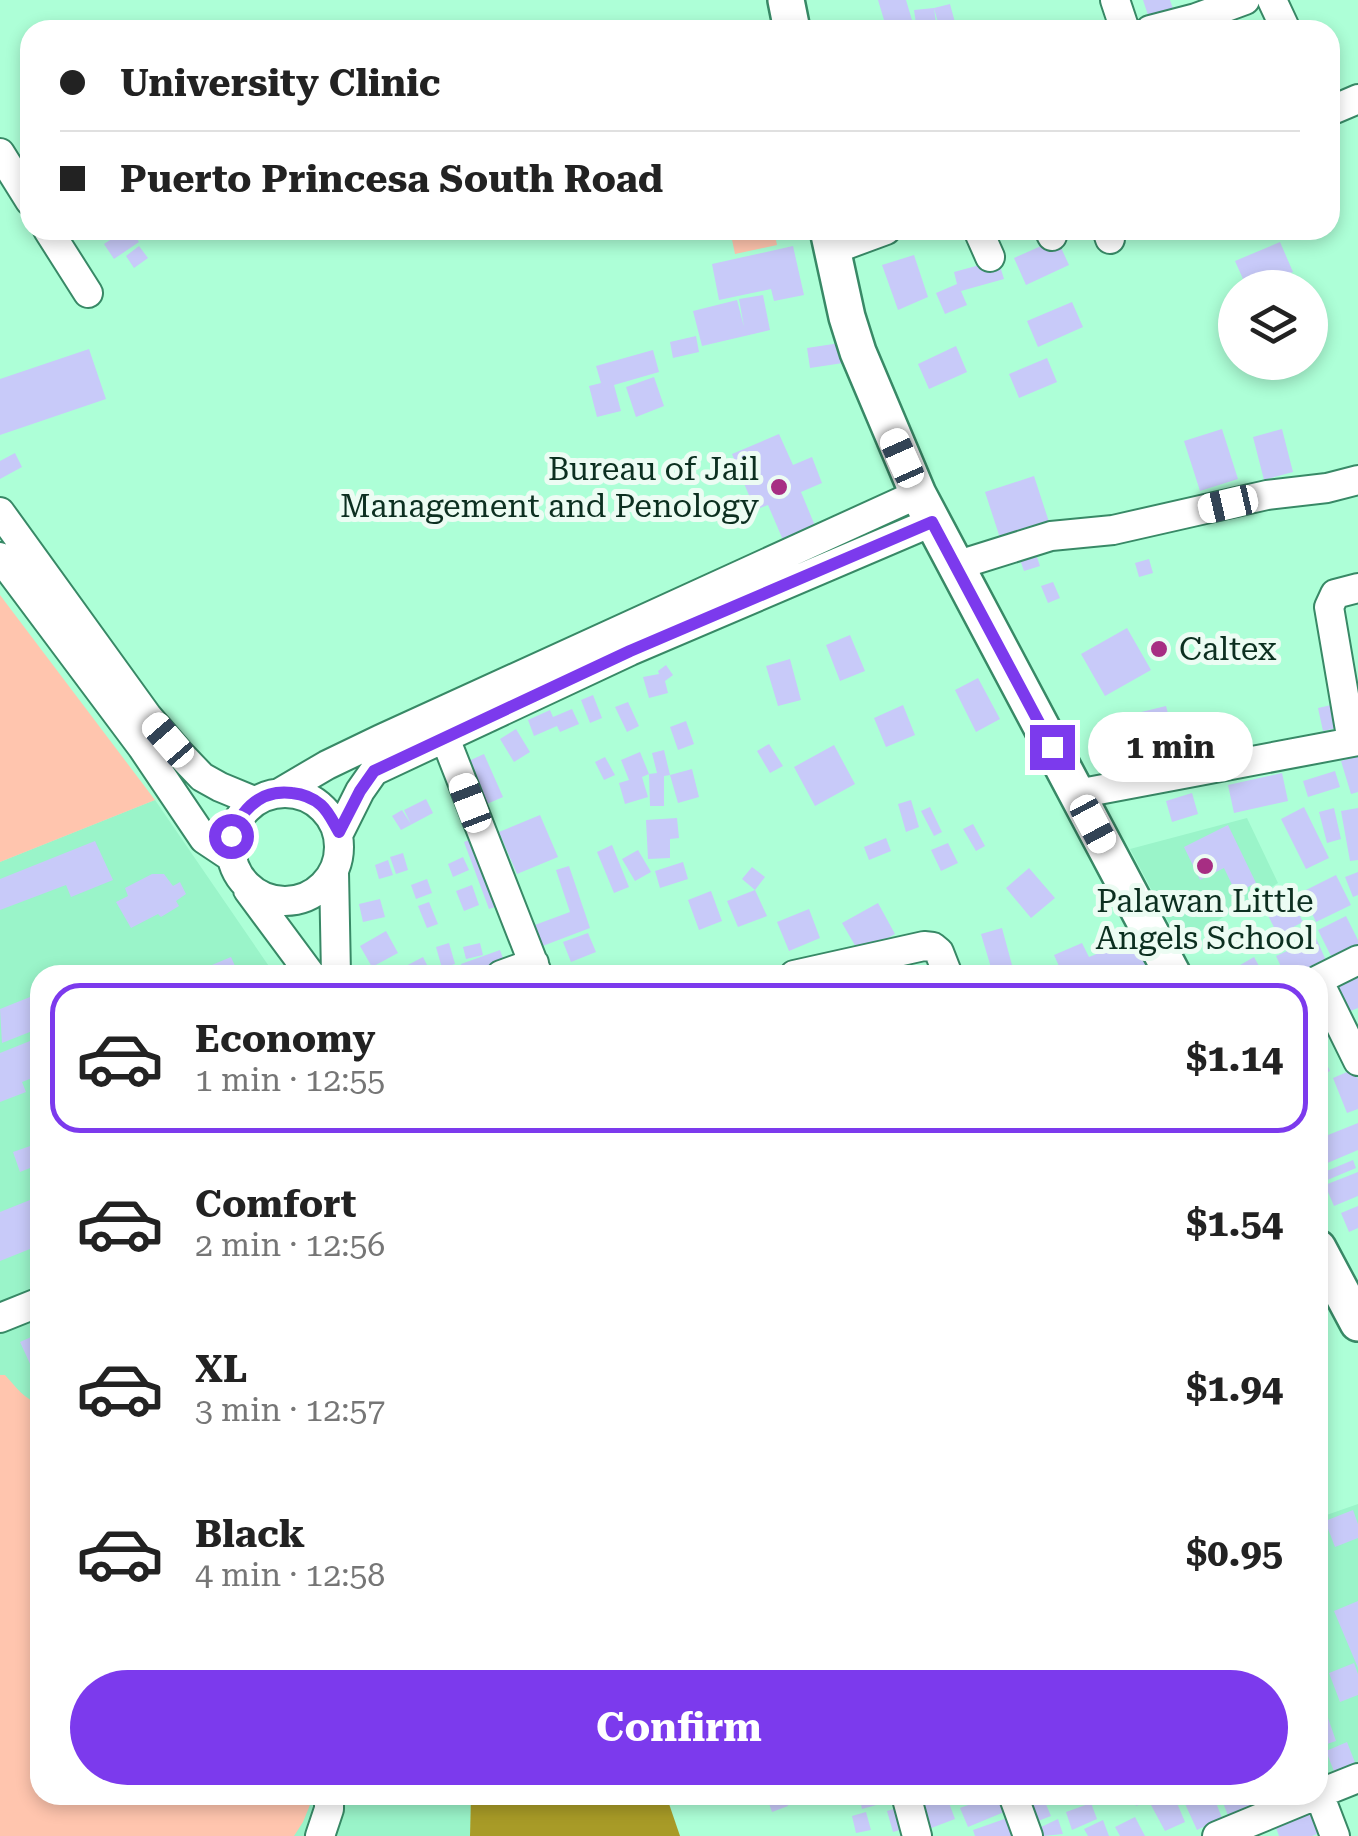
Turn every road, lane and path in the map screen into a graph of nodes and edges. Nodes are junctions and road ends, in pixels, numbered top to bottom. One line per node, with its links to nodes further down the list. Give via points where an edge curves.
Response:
1 (1245, 0): 2 (street)
2 (1206, 20)
3 (0, 153): 4 (street)
4 (20, 185)
5 (54, 240): 9 (street)
6 (830, 240): 11 (main road, via 858,352)
7 (982, 240): 8 (street)
8 (990, 257)
9 (88, 293)
10 (1358, 480): 14 (street, via 1113,530 1051,536)
11 (925, 508): 14 (main road); 17 (street); 19 (street, via 380,739)
12 (0, 512): 21 (street, via 179,754 202,777)
13 (0, 557): 23 (street, via 204,839)
14 (955, 566): 20 (main road)
15 (1358, 588): 16 (street, via 1335,594 1329,607)
16 (1348, 663): 18 (street)
17 (445, 738): 22 (street, via 374,771); 28 (street)
18 (1355, 742): 20 (street)
19 (281, 792): 21 (street); 22 (street, via 304,794 323,806)
20 (1077, 794): 31 (main road)
21 (254, 801): 23 (street, via 231,836)
22 (339, 832): 24 (street)
23 (235, 867): 24 (street, via 254,893 276,901 299,900); 26 (street)
24 (334, 872): 27 (street)
25 (1358, 960): 32 (street)
26 (303, 965)
27 (336, 965)
28 (534, 965)
29 (839, 965): 30 (street, via 924,946 939,952)
30 (944, 965)
31 (1168, 965)
32 (1328, 975)
33 (1328, 1000): 34 (street)
34 (1358, 1062)
35 (1328, 1267): 38 (main road)
36 (30, 1306): 37 (street)
37 (0, 1318)
38 (1358, 1323)
39 (1358, 1778): 40 (street)
40 (1328, 1790)
41 (329, 1805): 46 (street)
42 (908, 1805): 47 (street)
43 (1017, 1805): 48 (street)
44 (1266, 1805): 49 (street)
45 (1322, 1805): 50 (street)
46 (320, 1836)
47 (916, 1836)
48 (1028, 1836)
49 (1218, 1836)
50 (1336, 1836)

